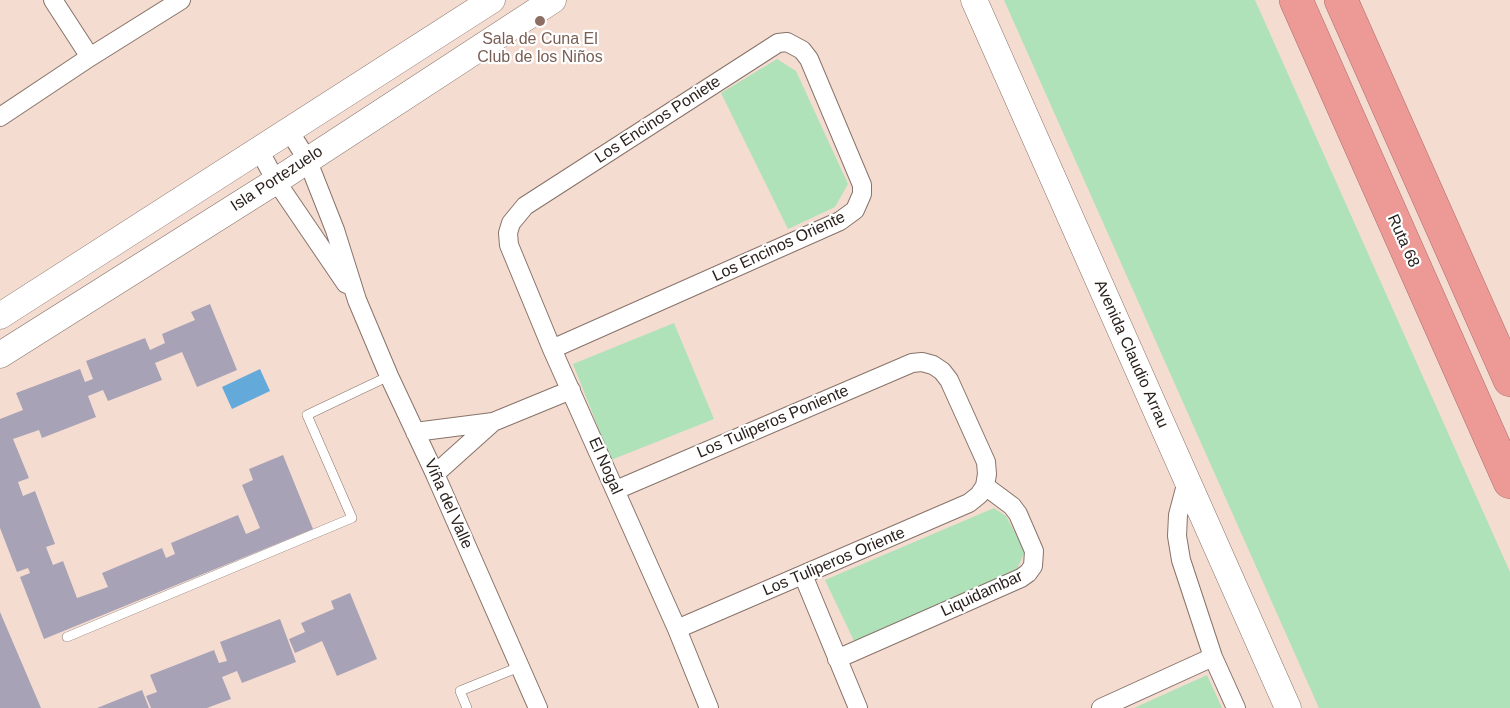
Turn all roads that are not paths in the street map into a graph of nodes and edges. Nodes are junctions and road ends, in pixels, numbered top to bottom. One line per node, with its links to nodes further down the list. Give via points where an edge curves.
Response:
1 (53, 0): 8 (street)
2 (181, 0): 8 (street)
3 (553, 0): 13 (street, Isla Portezuelo)
4 (974, 0): 26 (street, Avenida Claudio Arrau)
5 (1296, 0): 27 (highway, Ruta 68)
6 (1341, 0): 21 (highway)
7 (481, 3): 11 (street, Isla Portezuelo)
8 (90, 57): 10 (street)
9 (809, 59): 15 (street, Los Encinos Poniete, via 795,45 778,43 525,206); 18 (street, Los Encinos Oriente, via 862,185 855,210 840,221)
10 (0, 117)
11 (289, 131): 12 (street, Isla Portezuelo); 13 (street, Viña del Valle)
12 (259, 150): 14 (street, Viña del Valle); 17 (street, Isla Portezuelo)
13 (307, 159): 14 (street, Isla Portezuelo); 16 (street, Viña del Valle)
14 (276, 181): 16 (street, Viña del Valle); 19 (street, Isla Portezuelo)
15 (511, 223): 18 (street, El Nogal, via 509,245)
16 (357, 300): 20 (street, Viña del Valle)
17 (0, 315)
18 (552, 349): 22 (street, El Nogal)
19 (0, 355)
20 (389, 376): 24 (street, Viña del Valle); 32 (lane, via 307,415 352,518)
21 (1510, 380)
22 (571, 390): 23 (street); 29 (street, El Nogal)
23 (493, 422): 24 (street); 25 (street)
24 (415, 432): 25 (street, Viña del Valle)
25 (435, 474): 35 (street, Viña del Valle)
26 (1187, 481): 33 (street, via 1177,536 1181,560); 42 (street, Avenida Claudio Arrau)
27 (1510, 482)
28 (985, 486): 29 (street, Los Tuliperos Poniente, via 986,462 949,380 942,371 922,362); 30 (street, Los Tuliperos Oriente, via 969,503); 34 (street, Liquidambar, via 1018,514 1034,551 1028,573)
29 (616, 489): 31 (street, El Nogal)
30 (803, 575): 31 (street, Los Tuliperos Oriente); 34 (street)
31 (677, 629): 38 (street, El Nogal)
32 (67, 637)
33 (1213, 657): 40 (street); 41 (street)
34 (837, 659): 39 (street)
35 (519, 666): 36 (lane, via 460,691); 37 (street, Viña del Valle)
36 (467, 708)
37 (538, 708)
38 (709, 708)
39 (858, 708)
40 (1101, 708)
41 (1236, 708)
42 (1288, 708)

